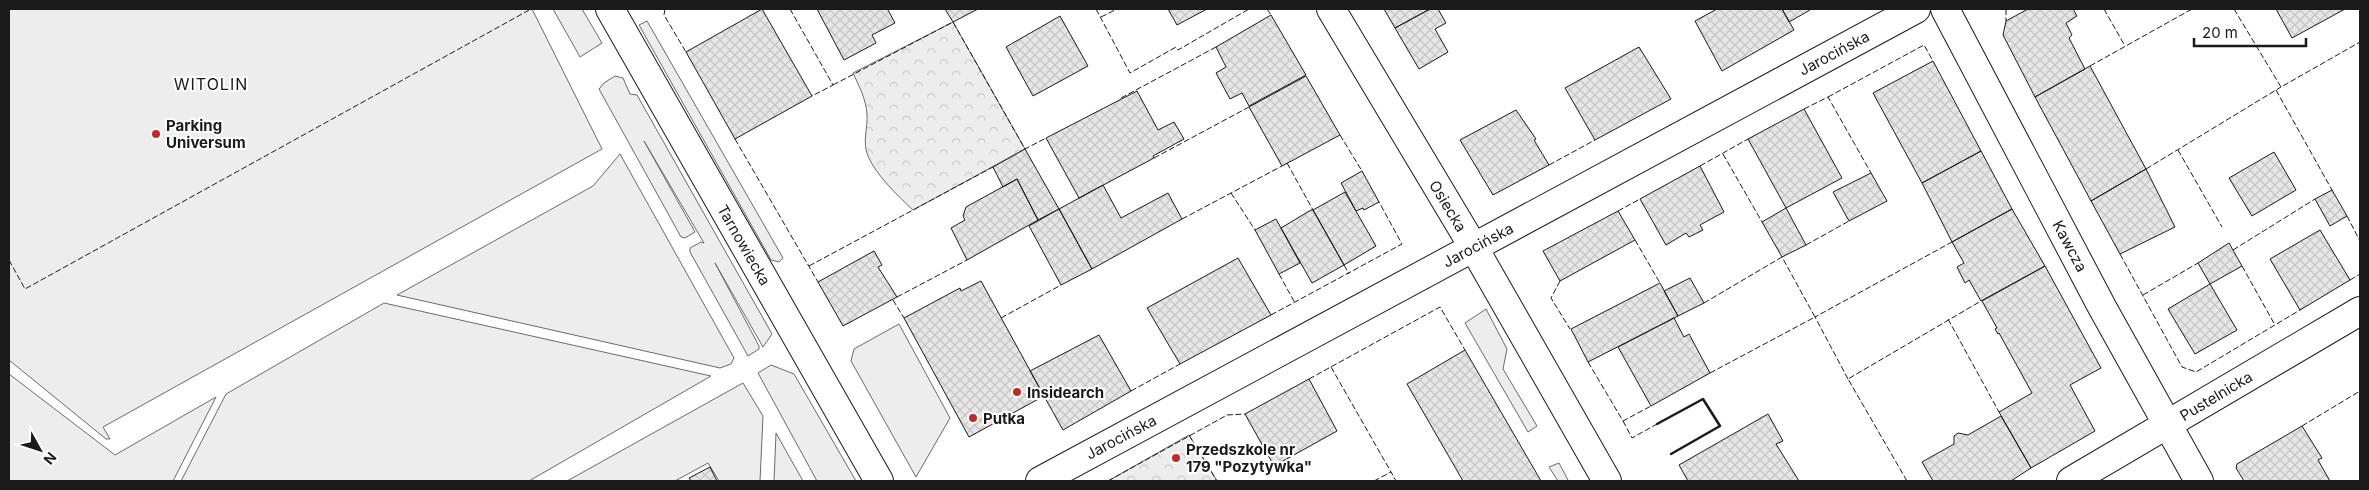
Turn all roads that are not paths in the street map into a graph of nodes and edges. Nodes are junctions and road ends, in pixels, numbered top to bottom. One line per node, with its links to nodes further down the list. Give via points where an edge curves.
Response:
1 (610, 9): 8 (street, Tarnowiecka)
2 (1332, 9): 5 (street, Osiecka)
3 (1916, 9): 5 (street, Jarocińska)
4 (1944, 9): 7 (street, Kawcza)
5 (1474, 248): 9 (street, Jarocińska); 10 (street, Osiecka)
6 (2360, 311): 7 (street, Pustelnicka)
7 (2167, 425): 11 (street, Pustelnicka); 12 (street, Kawcza)
8 (879, 481)
9 (1040, 481)
10 (1607, 481)
11 (2071, 481)
12 (2199, 481)

